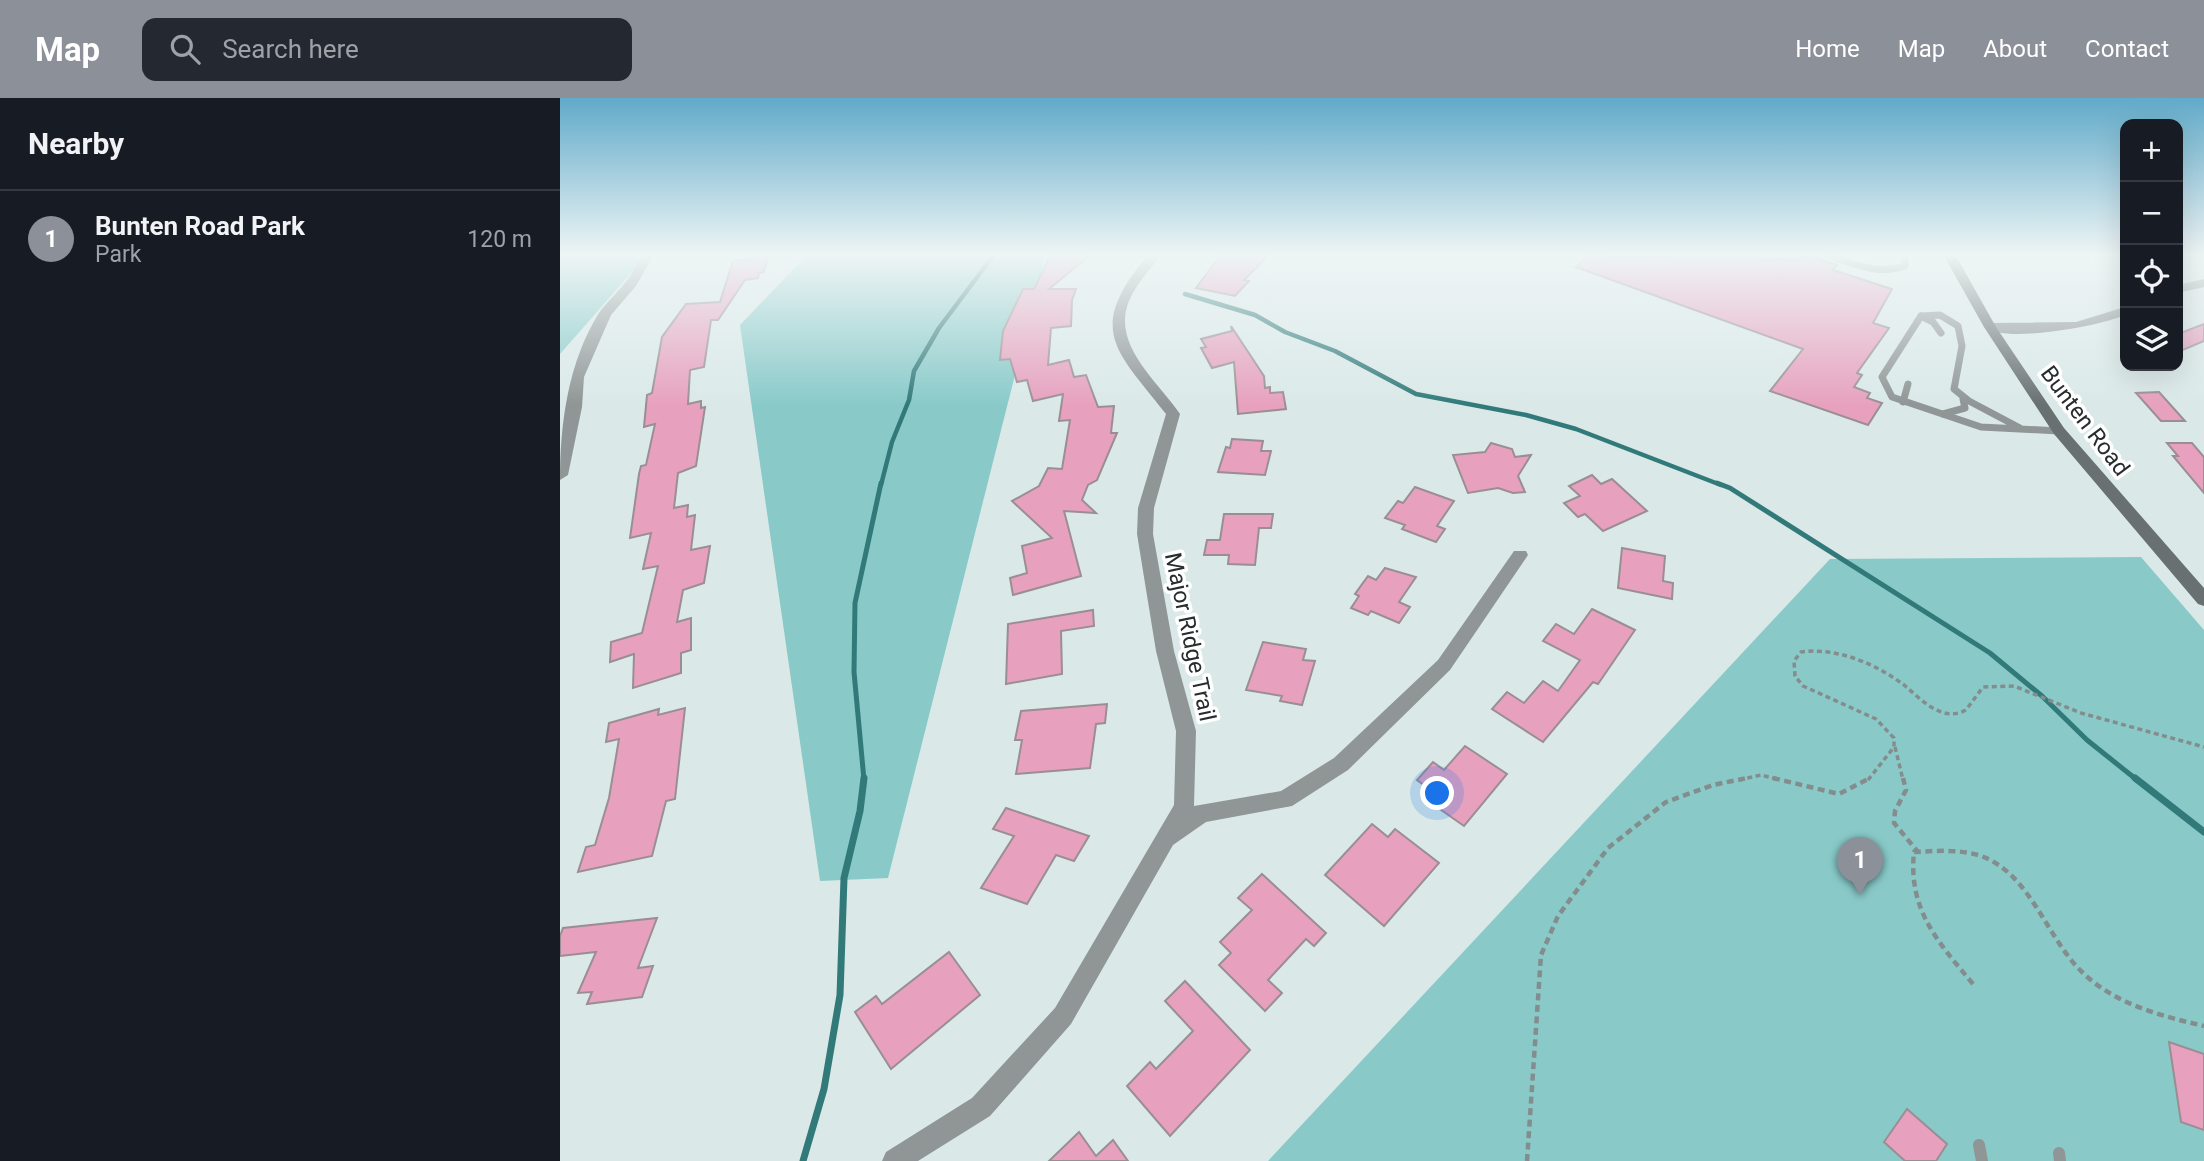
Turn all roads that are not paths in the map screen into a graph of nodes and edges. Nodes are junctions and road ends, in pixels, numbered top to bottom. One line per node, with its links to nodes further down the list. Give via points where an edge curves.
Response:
1 (612, 306): 14 (street, via 577,377)
2 (1120, 306): 17 (street, Major Ridge Trail, via 1116,324 1126,355 1173,414 1146,508 1144,534 1165,651 1186,731 1184,807)
3 (1978, 306): 6 (street, Bunten Road)
4 (2120, 313): 6 (street, via 2068,328)
5 (1920, 316): 7 (lane, via 1933,322); 9 (lane, via 1940,314 1958,326 1963,349 1953,380); 10 (lane, via 1882,377 1892,397)
6 (1990, 327): 13 (street, Bunten Road)
7 (1941, 333)
8 (1908, 384): 10 (lane)
9 (1963, 399): 11 (lane, via 1965,408); 12 (lane)
10 (1903, 402): 11 (lane)
11 (1939, 415): 12 (lane, via 1982,427)
12 (2020, 428): 13 (lane)
13 (2059, 431): 16 (street, Bunten Road)
14 (560, 475)
15 (1520, 555): 17 (street, via 1444,665 1341,764 1285,800 1201,813)
16 (2204, 599)
17 (1159, 845): 19 (street, Major Ridge Trail, via 1063,1016 981,1107)
18 (1979, 1145): 20 (lane)
19 (895, 1161)
20 (1982, 1161)

